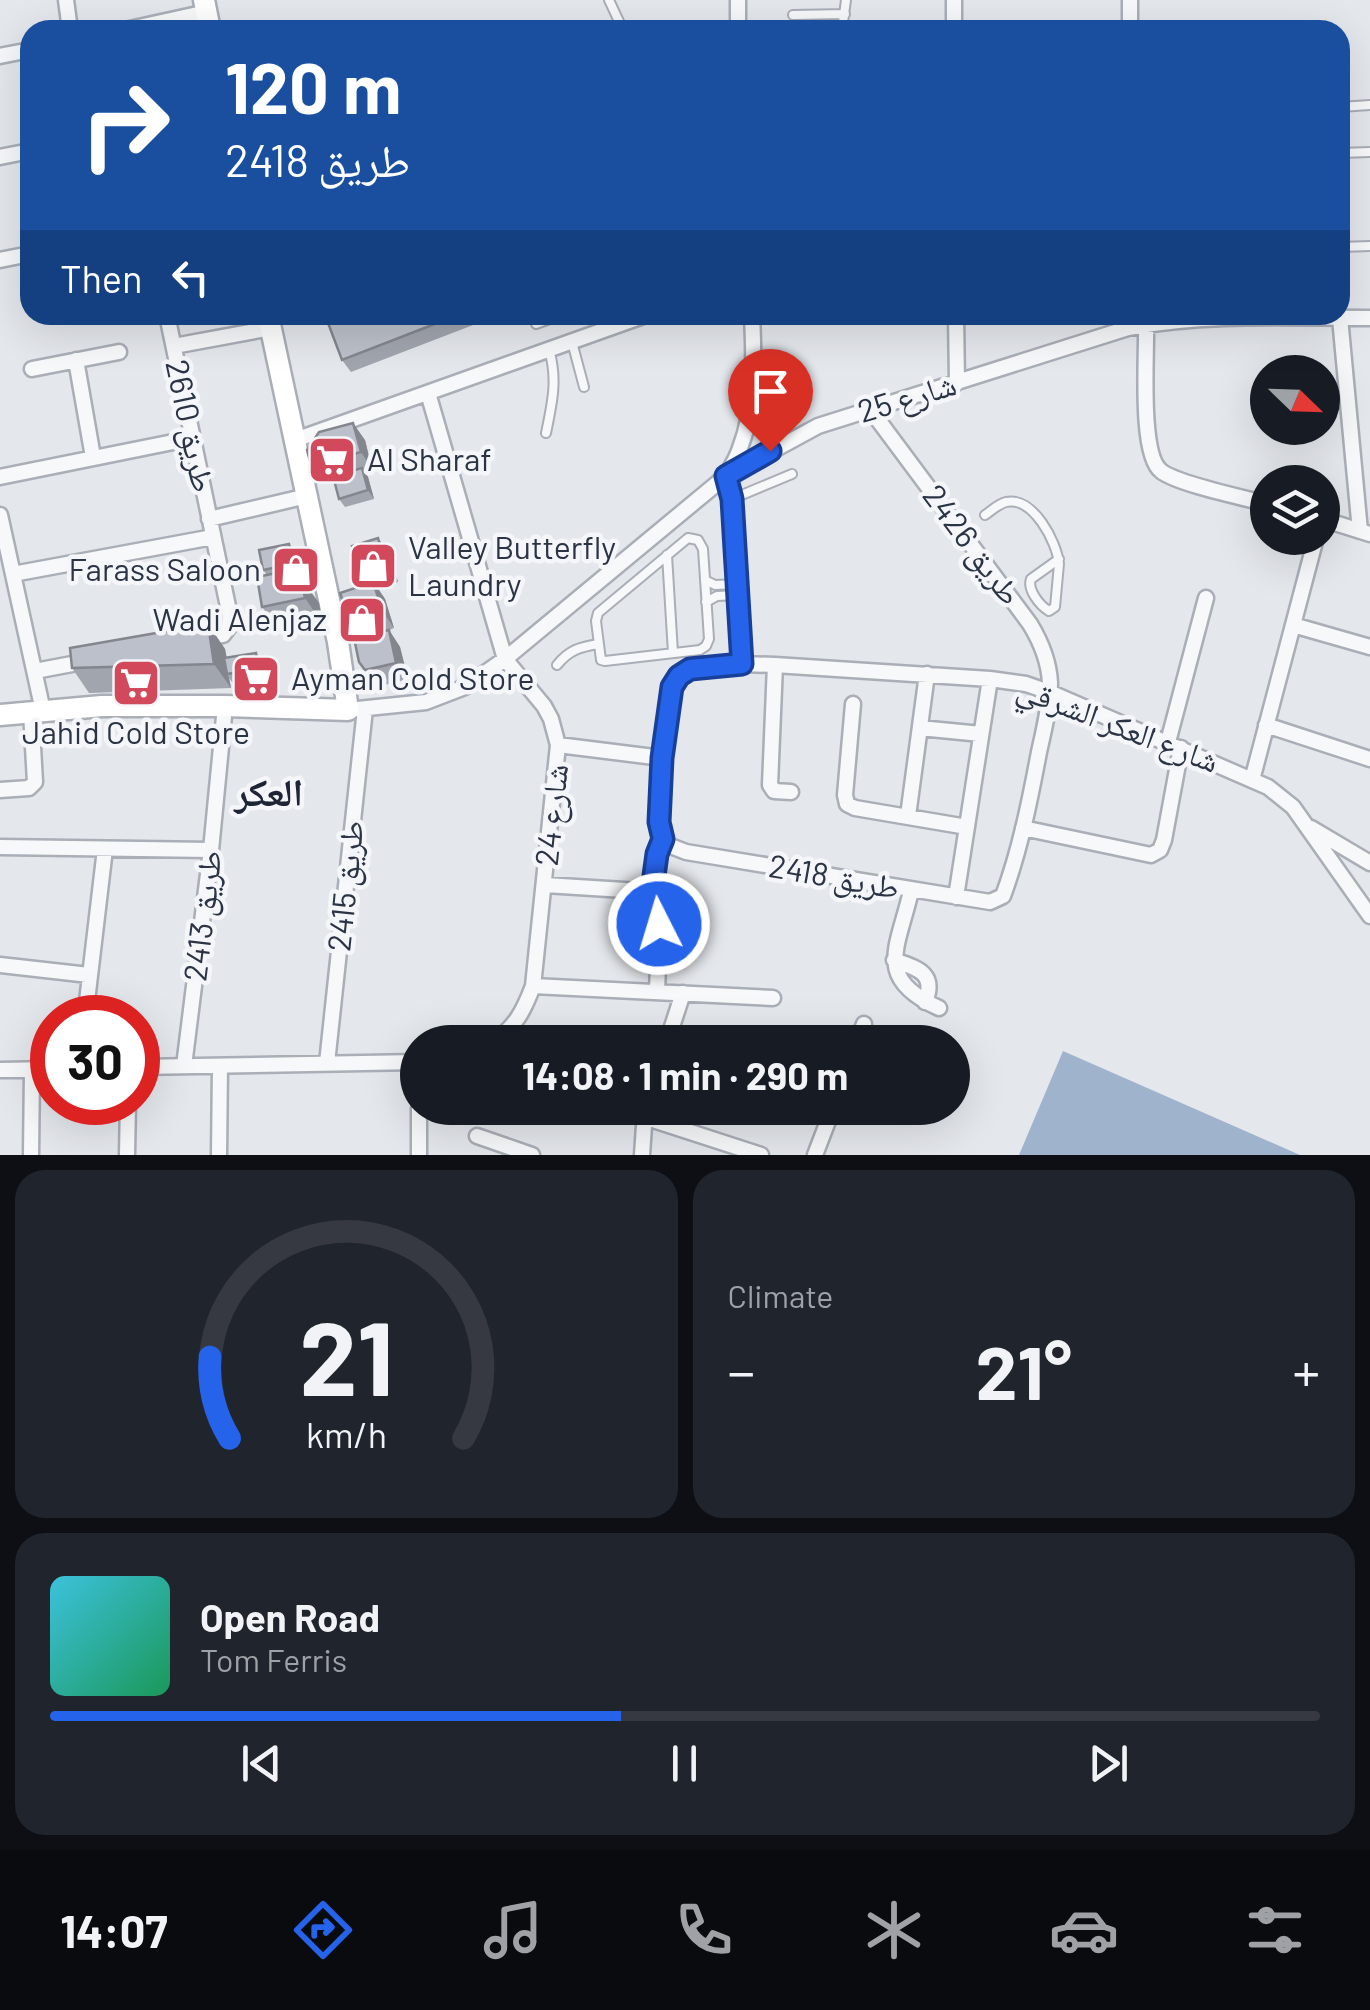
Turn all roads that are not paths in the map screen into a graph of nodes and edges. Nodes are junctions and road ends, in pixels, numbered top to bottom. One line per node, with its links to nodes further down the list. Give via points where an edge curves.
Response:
1 (846, 0): 4 (lane)
2 (207, 14): 5 (street)
3 (793, 14): 4 (lane)
4 (846, 14): 6 (lane)
5 (176, 20)
6 (844, 20)
7 (170, 325): 17 (street, طريق 2610)
8 (254, 325): 17 (street)
9 (270, 325): 28 (street)
10 (619, 325): 16 (street)
11 (752, 325): 31 (street, via 748,412)
12 (956, 325): 22 (street)
13 (1120, 325): 22 (street, شارع 25)
14 (1148, 325): 35 (street, via 1152,460 1182,480)
15 (1341, 325): 40 (street)
16 (572, 342): 18 (street); 23 (lane)
17 (174, 346): 27 (street, طريق 2610)
18 (549, 350): 24 (street); 26 (lane, via 555,382)
19 (120, 352): 20 (street)
20 (76, 360): 21 (street); 29 (street)
21 (32, 369)
22 (957, 383): 25 (street, شارع 25)
23 (584, 387)
24 (428, 393): 28 (street); 58 (street)
25 (870, 408): 31 (street, شارع 25, via 818,426); 51 (street, طريق 2426)
26 (546, 433)
27 (192, 438): 29 (street); 38 (street, طريق 2610)
28 (295, 440): 33 (street)
29 (93, 457): 32 (street)
30 (792, 474): 34 (lane)
31 (726, 476): 34 (street); 58 (street, شارع 25)
32 (0, 477)
33 (307, 496): 38 (street); 68 (street)
34 (732, 499): 47 (street)
35 (1250, 499)
36 (0, 515): 45 (street)
37 (985, 515): 44 (lane, via 1018,502 1049,530)
38 (209, 519): 41 (street, طريق 2610)
39 (1340, 525): 40 (street)
40 (1365, 532)
41 (213, 537): 45 (street, طريق 2610); 53 (street, طريق 2610, via 229,627 223,635)
42 (667, 555): 46 (lane, via 688,538 698,540); 54 (lane, via 598,613); 56 (lane)
43 (1312, 555): 52 (street)
44 (1059, 559): 48 (lane, via 1031,578); 48 (lane, via 1054,609 1046,610)
45 (13, 574): 62 (street)
46 (705, 580): 47 (lane); 50 (lane)
47 (737, 590): 50 (lane); 59 (street)
48 (1033, 592): 51 (lane)
49 (1206, 598): 75 (street)
50 (706, 602): 56 (lane, via 706,646)
51 (1016, 604): 65 (street, طريق 2426, via 1044,651)
52 (1293, 625): 55 (street); 71 (street)
53 (186, 642)
54 (598, 644): 56 (lane, via 603,661); 60 (lane, via 575,649)
55 (1370, 647)
56 (672, 653)
57 (110, 656): 62 (street)
58 (505, 660): 68 (street, شارع 25, via 445,696); 74 (street, شارع 24, via 552,719)
59 (742, 664): 61 (street, شارع العكر الشرقي); 76 (street, via 679,676)
60 (557, 665)
61 (775, 665): 63 (street, شارع العكر الشرقي); 80 (street, via 770,785)
62 (35, 671): 69 (street)
63 (926, 674): 64 (street, شارع العكر الشرقي); 72 (street)
64 (990, 679): 65 (street, شارع العكر الشرقي); 73 (street)
65 (1049, 692): 75 (street, شارع العكر الشرقي); 84 (street, طريق 2426)
66 (853, 704): 81 (street, via 847,804)
67 (225, 706): 68 (street); 69 (street); 88 (street, طريق 2413)
68 (356, 710): 107 (street, طريق 2415)
69 (37, 712): 70 (street); 79 (street, via 35,782)
70 (0, 715)
71 (1266, 725): 77 (street); 78 (street)
72 (920, 728): 73 (street); 81 (street)
73 (981, 734): 83 (street)
74 (558, 744): 76 (street); 90 (street, شارع 24)
75 (1174, 745): 78 (street, شارع العكر الشرقي); 84 (street, via 1164,840 1151,855)
76 (662, 758): 85 (street)
77 (1370, 759)
78 (1252, 780): 82 (street, شارع العكر الشرقي, via 1285,798)
79 (0, 790)
80 (791, 792)
81 (908, 816): 83 (street)
82 (1306, 825): 89 (street, شارع العكر الشرقي); 95 (street)
83 (967, 827): 94 (street)
84 (1022, 828): 93 (street, طريق 2426)
85 (663, 839): 91 (street, طريق 2418, via 676,850); 92 (street)
86 (0, 847): 87 (street)
87 (105, 849): 88 (street); 98 (street)
88 (211, 850): 108 (street, طريق 2413)
89 (1370, 863)
90 (545, 885): 92 (street); 99 (street, شارع 24)
91 (911, 891): 94 (street, طريق 2418); 96 (street)
92 (656, 892): 100 (street)
93 (1005, 892): 94 (street, طريق 2418, via 990,902)
94 (956, 897)
95 (1370, 916)
96 (894, 960): 96 (street, via 898,977 932,1005 926,977)
97 (0, 965): 98 (street)
98 (89, 975): 102 (street)
99 (533, 986): 100 (street); 104 (street, شارع 24)
100 (657, 992): 101 (street)
101 (684, 992): 103 (street); 105 (street)
102 (87, 995)
103 (773, 998)
104 (514, 1025)
105 (673, 1025)
106 (400, 1062): 107 (street)
107 (326, 1063): 109 (street)
108 (184, 1066): 109 (street); 110 (street)
109 (220, 1066): 122 (street)
110 (160, 1067)
111 (0, 1070): 112 (street)
112 (30, 1070)
113 (31, 1125): 120 (street)
114 (128, 1125): 121 (street)
115 (419, 1125): 123 (street)
116 (644, 1125): 125 (street)
117 (680, 1125): 126 (street)
118 (826, 1125): 127 (street)
119 (477, 1136): 124 (street)
120 (30, 1155)
121 (127, 1155)
122 (219, 1155)
123 (418, 1155)
124 (532, 1155)
125 (642, 1155)
126 (761, 1155)
127 (815, 1155)

